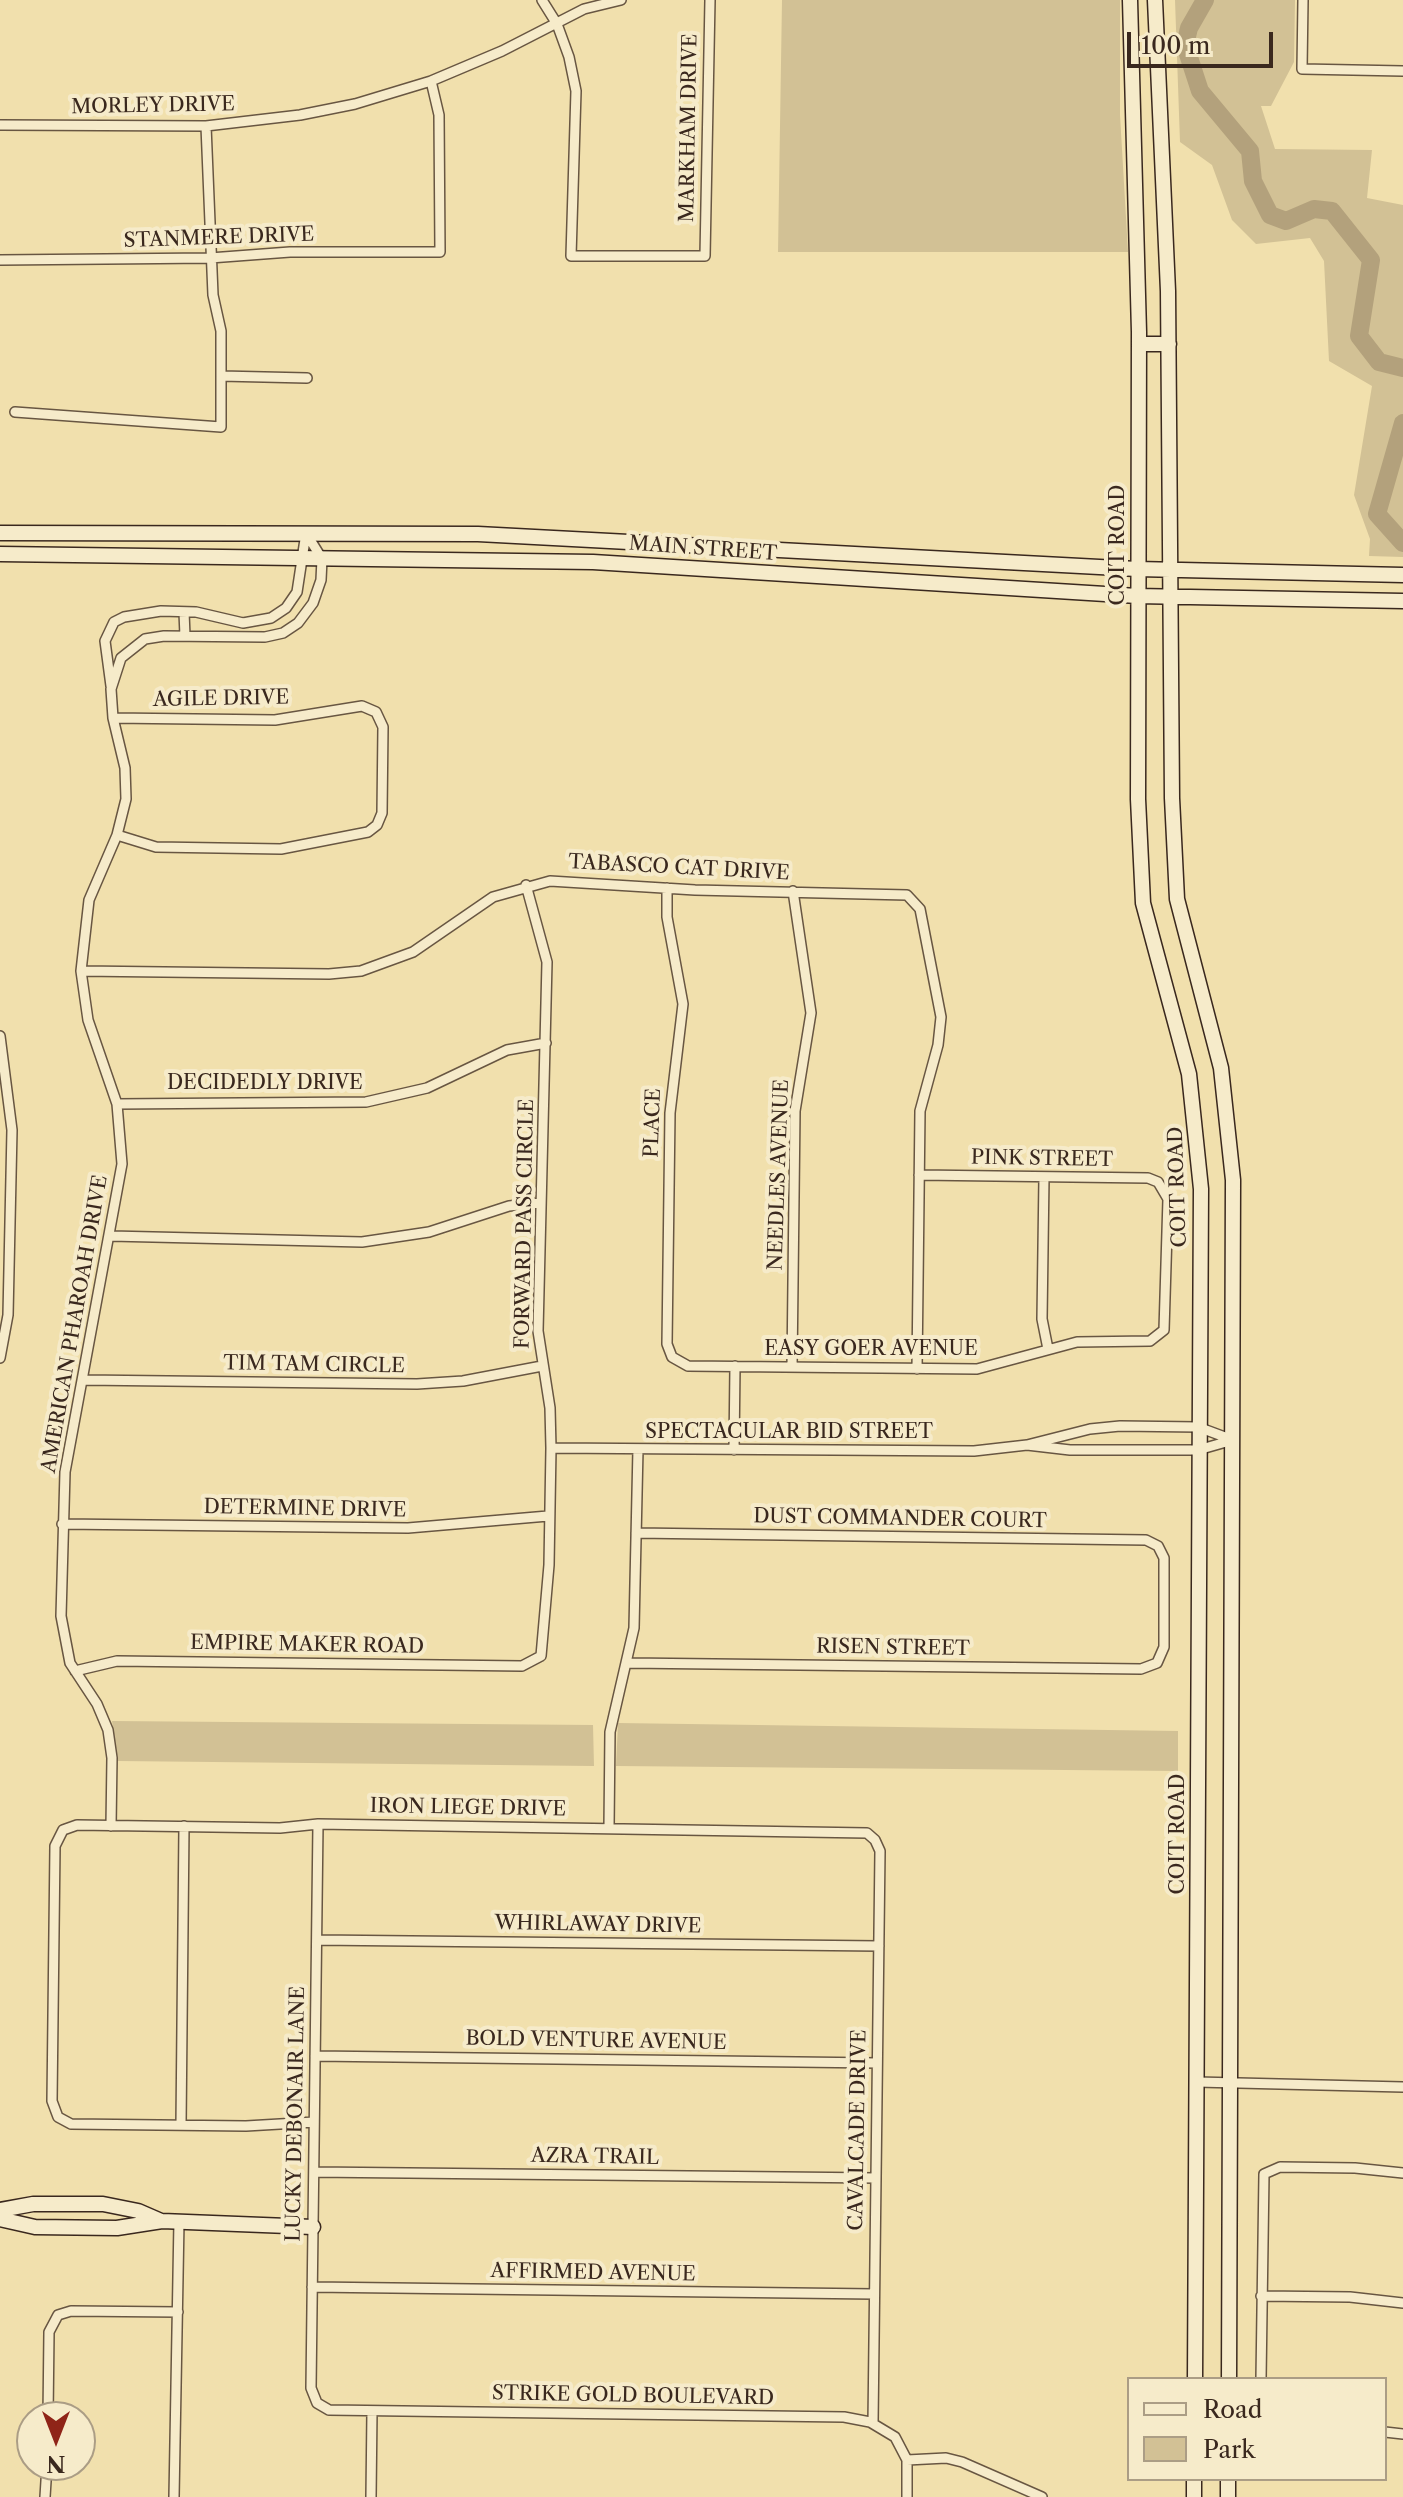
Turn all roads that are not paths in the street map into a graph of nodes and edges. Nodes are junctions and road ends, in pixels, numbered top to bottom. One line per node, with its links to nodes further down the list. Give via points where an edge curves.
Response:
1 (542, 0): 7 (street)
2 (621, 0): 7 (street, MORLEY DRIVE, via 584,9)
3 (710, 0): 7 (street, MARKHAM DRIVE, via 705,256 571,256 576,91)
4 (1130, 0): 14 (main road, COIT ROAD)
5 (1155, 0): 15 (main road)
6 (1303, 0): 8 (street, via 1302,69)
7 (557, 24): 9 (street, MORLEY DRIVE)
8 (1403, 71)
9 (431, 81): 11 (street, MORLEY DRIVE, via 313,112); 12 (street, STANMERE DRIVE, via 439,115 440,252)
10 (0, 125): 11 (street, MORLEY DRIVE)
11 (206, 126): 12 (street)
12 (210, 258): 13 (street, STANMERE DRIVE); 16 (street, via 221,331)
13 (0, 260)
14 (1139, 344): 15 (main road); 27 (main road, COIT ROAD)
15 (1169, 344): 28 (main road)
16 (221, 376): 17 (street); 18 (street, via 221,427)
17 (307, 378)
18 (15, 412)
19 (0, 533): 20 (main road, MAIN STREET)
20 (306, 533): 21 (main road, MAIN STREET); 24 (street, AMERICAN PHAROAH DRIVE); 25 (street)
21 (594, 539): 22 (main road, MAIN STREET); 26 (main road)
22 (859, 552): 27 (main road, MAIN STREET); 30 (main road)
23 (0, 554): 24 (main road, MAIN STREET)
24 (301, 559): 25 (main road, MAIN STREET); 34 (street, AMERICAN PHAROAH DRIVE, via 297,592 271,618 243,623)
25 (322, 559): 26 (main road, MAIN STREET); 35 (street, AMERICAN PHAROAH DRIVE, via 316,599 289,630 265,637)
26 (593, 562): 30 (main road, MAIN STREET)
27 (1137, 569): 28 (main road, MAIN STREET); 31 (main road, COIT ROAD)
28 (1171, 570): 29 (main road, MAIN STREET); 32 (main road)
29 (1403, 575)
30 (859, 579): 31 (main road, MAIN STREET)
31 (1137, 596): 32 (main road, MAIN STREET); 61 (main road, COIT ROAD, via 1143,903 1197,1125)
32 (1170, 597): 33 (main road, MAIN STREET); 62 (main road, via 1177,899 1221,1068 1233,1180)
33 (1403, 601)
34 (184, 612): 35 (street); 36 (street, AMERICAN PHAROAH DRIVE, via 114,622 105,636 104,656)
35 (185, 636): 36 (street, AMERICAN PHAROAH DRIVE, via 153,637 136,644 119,662)
36 (111, 689): 37 (street, AMERICAN PHAROAH DRIVE)
37 (113, 718): 38 (street, AMERICAN PHAROAH DRIVE, via 126,782); 38 (street, AGILE DRIVE, via 275,720 357,706 376,712 383,727 382,813 375,827 362,834 281,849 165,847)
38 (117, 835): 42 (street, AMERICAN PHAROAH DRIVE, via 89,900)
39 (526, 885): 40 (street, TABASCO CAT DRIVE, via 574,880); 42 (street, TABASCO CAT DRIVE, via 479,904 413,952 361,971); 44 (street, FORWARD PASS CIRCLE, via 546,956)
40 (667, 888): 41 (street, TABASCO CAT DRIVE); 55 (street, PLACE, via 683,1004 670,1113 667,1344)
41 (793, 891): 47 (street, TABASCO CAT DRIVE, via 901,893 920,909 941,1017 921,1104); 58 (street, NEEDLES AVENUE, via 811,1013 795,1111)
42 (81, 971): 46 (street, AMERICAN PHAROAH DRIVE, via 88,1020)
43 (0, 1036): 45 (street)
44 (546, 1043): 46 (street, DECIDEDLY DRIVE, via 507,1050 427,1088 366,1102); 49 (street, FORWARD PASS CIRCLE)
45 (4, 1073): 51 (street, via 12,1130)
46 (117, 1104): 50 (street, AMERICAN PHAROAH DRIVE, via 122,1164)
47 (919, 1175): 48 (street, PINK STREET); 59 (street)
48 (1044, 1177): 52 (street, PINK STREET, via 1148,1178 1163,1185 1168,1199 1167,1320); 53 (street, via 1042,1319)
49 (540, 1203): 50 (street, via 509,1206 429,1232 362,1242); 56 (street, FORWARD PASS CIRCLE)
50 (111, 1236): 60 (street, AMERICAN PHAROAH DRIVE)
51 (4, 1315): 54 (street)
52 (1160, 1335): 53 (street, EASY GOER AVENUE, via 1146,1341 1085,1341)
53 (1048, 1349): 59 (street, EASY GOER AVENUE, via 991,1367)
54 (0, 1358)
55 (673, 1359): 57 (street, EASY GOER AVENUE, via 688,1366)
56 (542, 1366): 60 (street, TIM TAM CIRCLE, via 417,1384); 64 (street, FORWARD PASS CIRCLE)
57 (735, 1366): 58 (street, EASY GOER AVENUE); 66 (street)
58 (792, 1367): 59 (street, EASY GOER AVENUE)
59 (917, 1369)
60 (84, 1380): 69 (street, AMERICAN PHAROAH DRIVE, via 67,1460)
61 (1198, 1427): 62 (street, SPECTACULAR BID STREET); 63 (street, SPECTACULAR BID STREET, via 1105,1427); 67 (main road, COIT ROAD)
62 (1233, 1440): 67 (street, SPECTACULAR BID STREET); 85 (main road)
63 (1027, 1445): 66 (street, SPECTACULAR BID STREET, via 974,1451); 67 (street, SPECTACULAR BID STREET)
64 (551, 1448): 65 (street, SPECTACULAR BID STREET); 68 (street, FORWARD PASS CIRCLE)
65 (638, 1449): 66 (street, SPECTACULAR BID STREET); 70 (street)
66 (734, 1450)
67 (1198, 1450): 84 (main road, COIT ROAD)
68 (548, 1516): 69 (street, DETERMINE DRIVE, via 399,1528); 71 (street, FORWARD PASS CIRCLE, via 545,1644)
69 (62, 1524): 74 (street, AMERICAN PHAROAH DRIVE, via 62,1632)
70 (636, 1533): 72 (street); 73 (street, DUST COMMANDER COURT, via 1144,1540 1160,1548 1165,1561 1164,1647)
71 (539, 1659): 74 (street, EMPIRE MAKER ROAD, via 522,1666 117,1661)
72 (628, 1663): 73 (street, RISEN STREET, via 1141,1669); 78 (street, via 610,1732)
73 (1157, 1663)
74 (75, 1671): 76 (street, AMERICAN PHAROAH DRIVE, via 108,1730)
75 (318, 1824): 77 (street, IRON LIEGE DRIVE); 78 (street, IRON LIEGE DRIVE); 80 (street, LUCKY DEBONAIR LANE)
76 (111, 1826): 77 (street, IRON LIEGE DRIVE); 88 (street, IRON LIEGE DRIVE, via 73,1825 60,1832 55,1846 53,2110 71,2124)
77 (184, 1826): 88 (street)
78 (609, 1827): 79 (street, IRON LIEGE DRIVE, via 859,1830)
79 (875, 1838): 81 (street, CAVALCADE DRIVE, via 880,1851)
80 (317, 1940): 81 (street, WHIRLAWAY DRIVE); 82 (street, LUCKY DEBONAIR LANE)
81 (879, 1946): 83 (street, CAVALCADE DRIVE)
82 (315, 2056): 83 (street, BOLD VENTURE AVENUE); 87 (street, LUCKY DEBONAIR LANE)
83 (877, 2063): 91 (street, CAVALCADE DRIVE)
84 (1197, 2082): 85 (street); 104 (main road, COIT ROAD)
85 (1230, 2082): 86 (street); 105 (main road)
86 (1403, 2087)
87 (314, 2122): 88 (street); 89 (street, LUCKY DEBONAIR LANE)
88 (181, 2125)
89 (314, 2172): 91 (street, AZRA TRAIL); 98 (street, LUCKY DEBONAIR LANE)
90 (1403, 2173): 101 (street, via 1340,2167 1267,2171 1262,2184)
91 (876, 2178): 100 (street, CAVALCADE DRIVE)
92 (89, 2204): 93 (main road); 95 (main road, via 125,2207); 97 (main road)
93 (0, 2210)
94 (0, 2219): 97 (main road, via 35,2227)
95 (162, 2221): 96 (main road); 97 (main road)
96 (179, 2221): 98 (main road); 103 (street)
97 (89, 2227)
98 (313, 2227): 99 (street, LUCKY DEBONAIR LANE)
99 (312, 2287): 100 (street, AFFIRMED AVENUE); 108 (street, LUCKY DEBONAIR LANE, via 311,2388)
100 (874, 2294): 110 (street, CAVALCADE DRIVE)
101 (1261, 2296): 102 (street); 106 (street)
102 (1403, 2303)
103 (178, 2312): 107 (street, via 71,2311 55,2318 49,2332); 112 (street)
104 (1195, 2377)
105 (1229, 2377)
106 (1261, 2377)
107 (48, 2401)
108 (318, 2404): 109 (street, STRIKE GOLD BOULEVARD, via 329,2410)
109 (372, 2411): 110 (street, STRIKE GOLD BOULEVARD, via 844,2417); 113 (street)
110 (873, 2423): 111 (street, via 895,2437)
111 (907, 2460): 114 (street); 115 (street, via 962,2462)
112 (174, 2497)
113 (371, 2497)
114 (907, 2497)
115 (1042, 2497)

